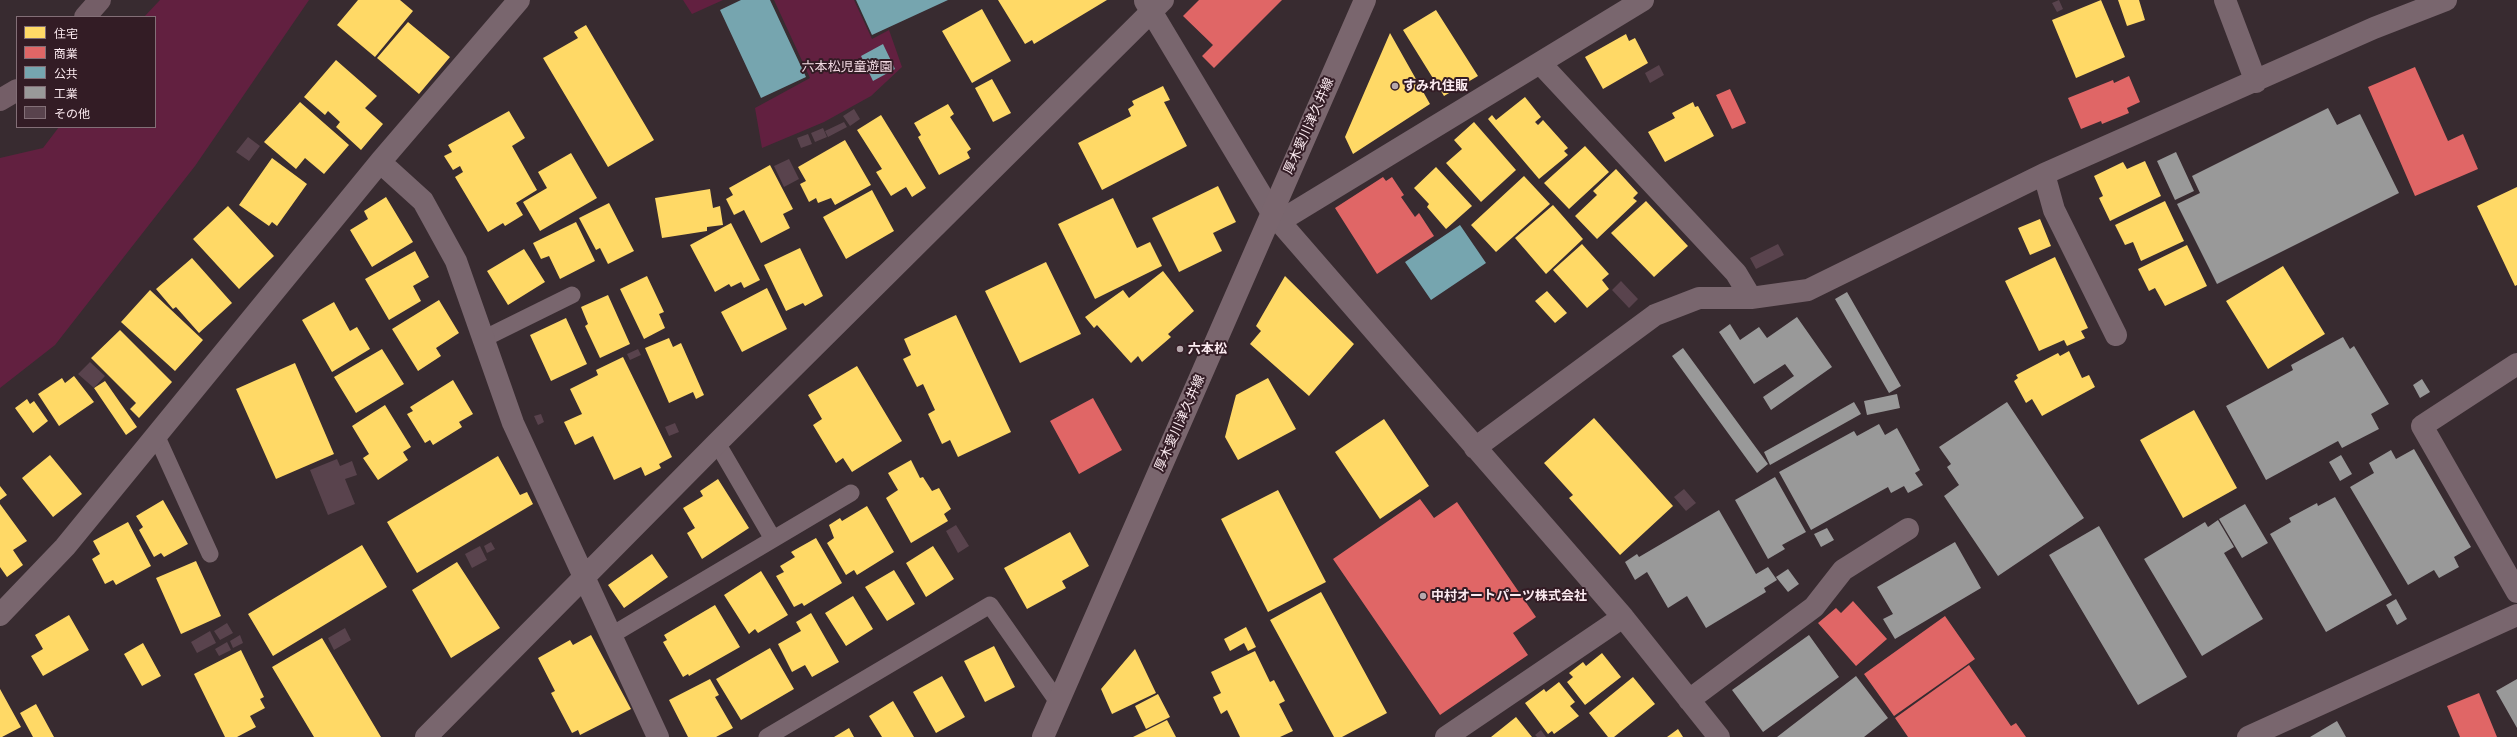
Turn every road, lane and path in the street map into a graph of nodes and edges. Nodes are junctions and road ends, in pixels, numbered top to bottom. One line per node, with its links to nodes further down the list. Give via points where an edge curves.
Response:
1 (100, 0): 8 (street)
2 (519, 0): 13 (street)
3 (1365, 0): 15 (main road, 厚木愛川津久井線)
4 (1643, 0): 9 (street)
5 (2225, 0): 10 (street)
6 (2446, 0): 10 (street, via 2374,28)
7 (1153, 4): 15 (street); 22 (street)
8 (85, 16)
9 (1540, 63): 15 (street); 17 (street, via 1736,273)
10 (2256, 82): 14 (street)
11 (16, 91): 12 (street)
12 (0, 100)
13 (380, 162): 19 (street, via 423,201 456,261); 21 (street)
14 (2044, 174): 17 (street, via 1808,290); 18 (street, via 2054,210)
15 (1276, 217): 23 (street); 35 (main road, 厚木愛川津久井線)
16 (572, 295): 19 (lane)
17 (1751, 298): 23 (street, via 1699,298 1655,315)
18 (2116, 335)
19 (483, 339): 28 (street, via 513,423)
20 (2517, 364): 29 (street, via 2422,426)
21 (156, 435): 27 (lane); 30 (street, via 65,547)
22 (716, 443): 26 (lane); 28 (street)
23 (1475, 448): 32 (street)
24 (851, 493): 26 (lane)
25 (1908, 529): 34 (street, via 1843,570 1814,607)
26 (774, 539): 33 (lane)
27 (210, 554)
28 (584, 578): 33 (street); 36 (street)
29 (2517, 592)
30 (0, 615)
31 (2517, 615): 42 (street)
32 (1623, 617): 34 (street); 40 (street)
33 (610, 636): 37 (street)
34 (1689, 700): 41 (street)
35 (1058, 702): 38 (lane, via 990,605); 39 (main road, 厚木愛川津久井線)
36 (426, 737)
37 (658, 737)
38 (767, 737)
39 (1043, 737)
40 (1446, 737)
41 (1719, 737)
42 (2248, 737)

